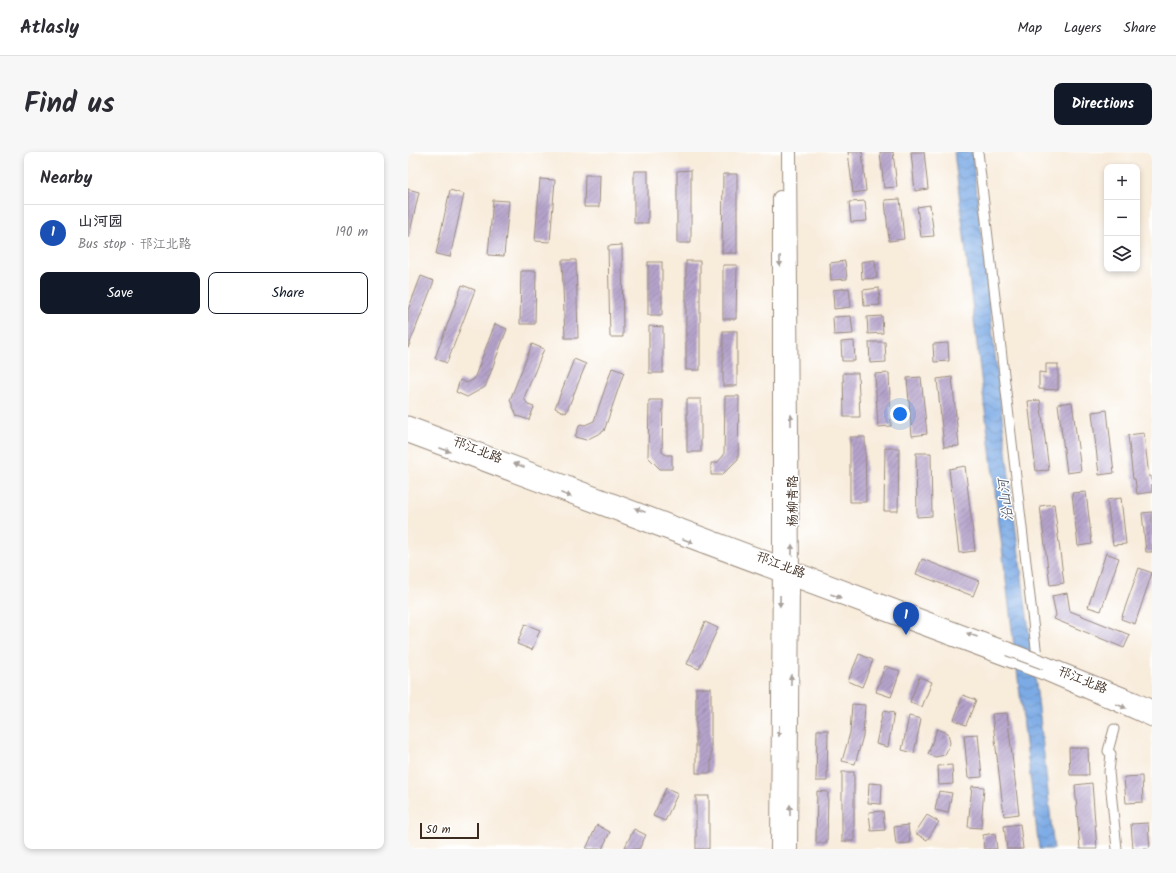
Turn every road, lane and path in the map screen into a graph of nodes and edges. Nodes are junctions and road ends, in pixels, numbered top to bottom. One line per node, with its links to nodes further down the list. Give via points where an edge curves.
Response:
1 (780, 152): 6 (main road, 杨柳青路, one-way to 6)
2 (789, 152): 6 (main road, 杨柳青路, one-way to 2)
3 (978, 152): 7 (street)
4 (408, 423): 6 (main road, 邗江北路, one-way to 4)
5 (408, 436): 6 (main road, 邗江北路, one-way to 6)
6 (786, 572): 7 (main road, 邗江北路, bridge); 11 (main road, 杨柳青路, one-way to 11); 12 (main road, 杨柳青路, one-way to 6)
7 (1043, 670): 8 (main road, 邗江北路, via 1135,699); 9 (main road, 邗江北路, one-way to 9)
8 (1152, 707)
9 (1152, 720)
10 (1117, 730): 13 (street, via 1109,772)
11 (778, 849)
12 (790, 849)
13 (1117, 849)

